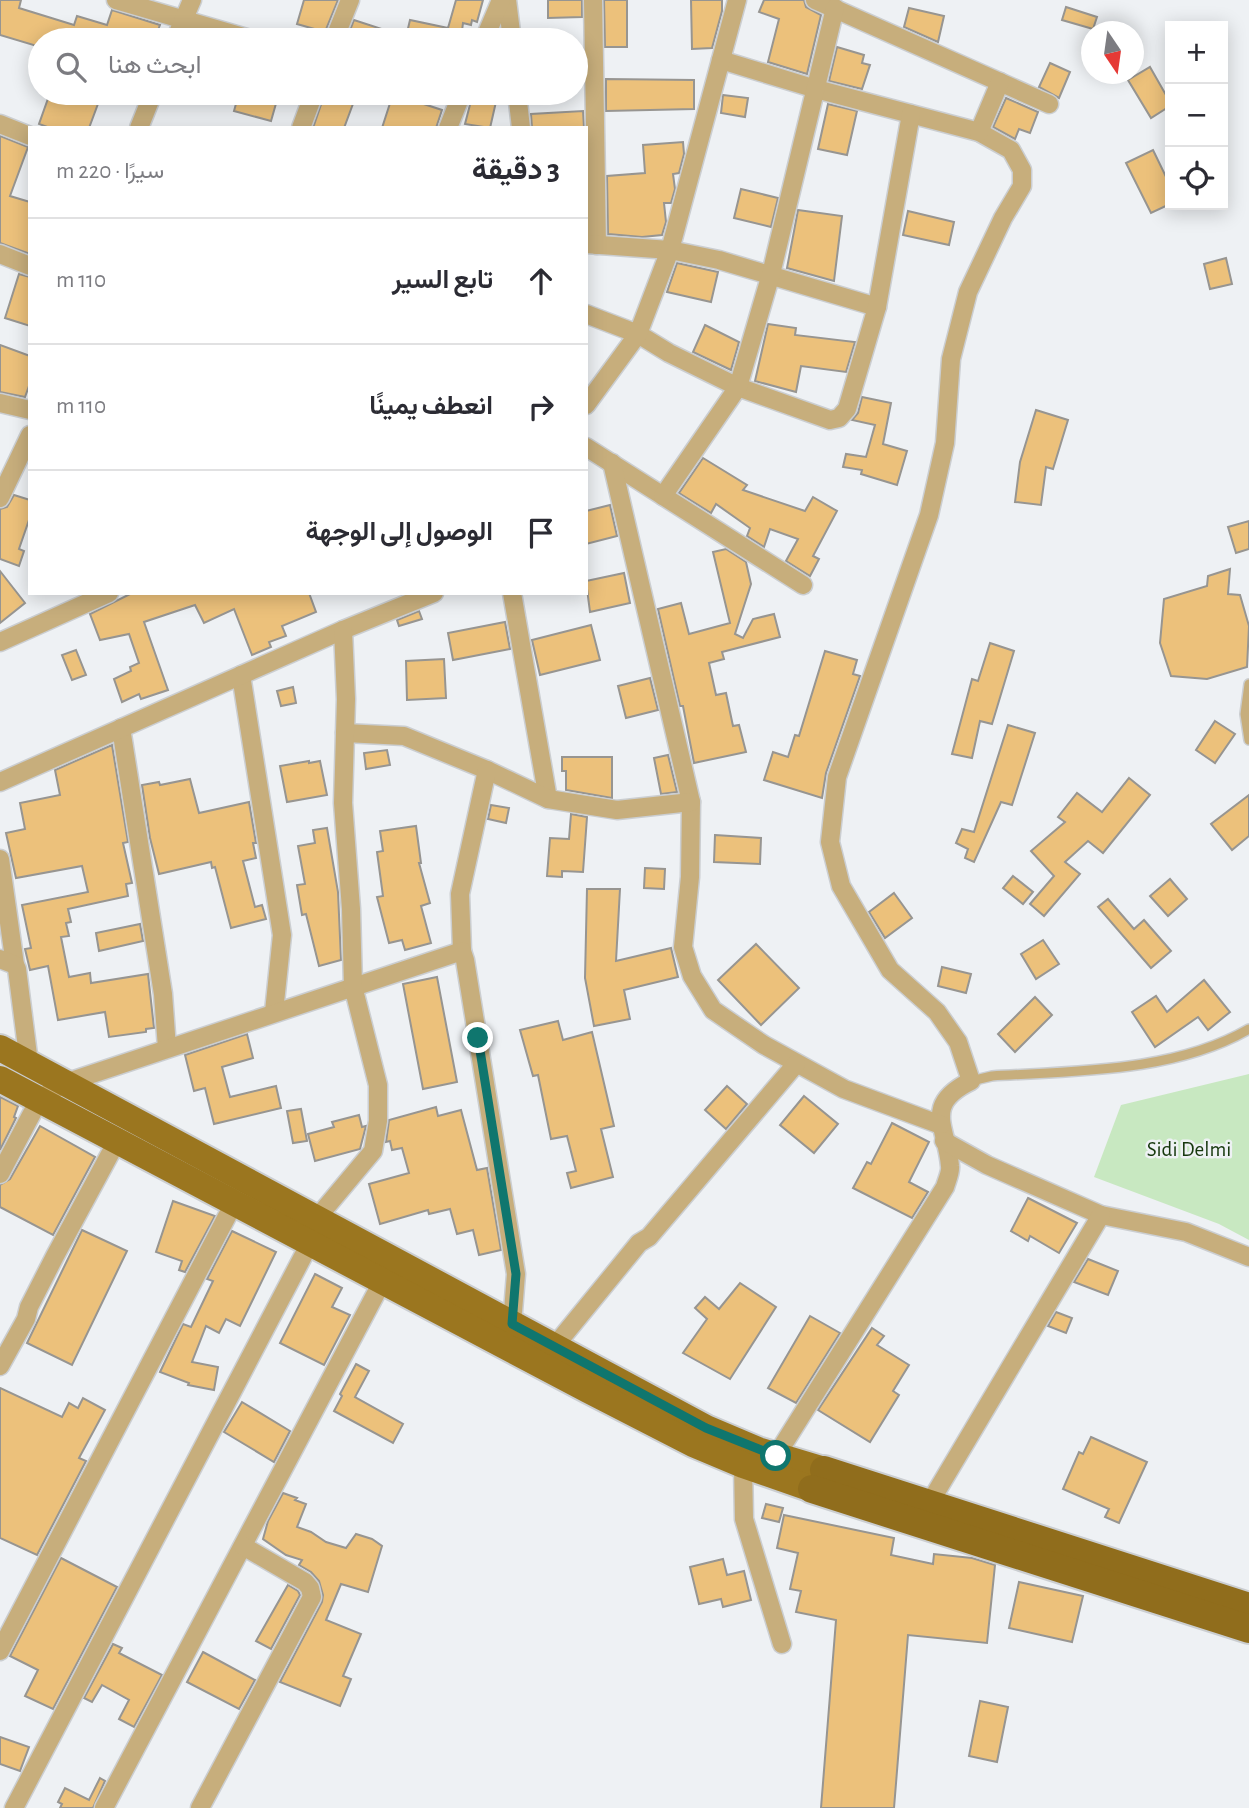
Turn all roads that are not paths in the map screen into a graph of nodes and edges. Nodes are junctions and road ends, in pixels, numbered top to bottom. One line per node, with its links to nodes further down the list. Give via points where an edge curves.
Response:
1 (116, 0): 10 (street)
2 (192, 0): 10 (street)
3 (349, 0): 13 (street)
4 (501, 0): 14 (street)
5 (507, 0): 15 (street)
6 (593, 0): 32 (street)
7 (737, 0): 16 (street)
8 (815, 0): 9 (street)
9 (835, 8): 17 (street); 18 (street)
10 (183, 21): 11 (street); 12 (street)
11 (180, 28)
12 (209, 28)
13 (338, 28)
14 (489, 28)
15 (510, 28)
16 (722, 60): 18 (street); 33 (street)
17 (1000, 82): 19 (street); 30 (street)
18 (816, 89): 24 (street); 36 (street)
19 (1049, 104)
20 (148, 105): 26 (street)
21 (310, 105): 27 (street)
22 (457, 105): 28 (street)
23 (518, 105): 29 (street)
24 (911, 114): 30 (street); 37 (street)
25 (0, 124): 31 (street)
26 (140, 126)
27 (302, 126)
28 (448, 126)
29 (521, 126)
30 (979, 132): 75 (street, via 1011,150 1022,170 1022,186 968,292 951,359 945,443 929,515 837,777 830,842 841,886 890,970 937,1012 958,1041)
31 (28, 135)
32 (592, 244): 33 (street)
33 (670, 250): 36 (street); 39 (street)
34 (0, 254): 35 (street)
35 (28, 265)
36 (771, 274): 37 (street); 40 (street)
37 (877, 307): 40 (street, via 847,409 839,418 830,420)
38 (588, 315): 39 (street)
39 (638, 334): 40 (street); 41 (street)
40 (738, 387): 47 (street)
41 (588, 402)
42 (0, 403): 43 (street)
43 (28, 410)
44 (28, 439): 48 (street)
45 (588, 448): 46 (street)
46 (612, 463): 47 (street); 63 (street)
47 (663, 496): 49 (street)
48 (0, 498)
49 (803, 586)
50 (106, 595): 54 (street)
51 (429, 595): 53 (street)
52 (512, 595): 62 (street)
53 (343, 629): 55 (street); 58 (street)
54 (0, 642)
55 (241, 675): 57 (street); 68 (street, via 282,935)
56 (1249, 684): 59 (lane, via 1245,714)
57 (121, 729): 61 (street); 71 (street, via 163,994)
58 (345, 733): 60 (street, via 404,736); 67 (street, via 343,803)
59 (1249, 740)
60 (488, 770): 62 (street); 65 (street, via 460,894)
61 (0, 782)
62 (548, 799): 63 (street, via 617,810)
63 (691, 802): 73 (street, via 683,947 692,976 713,1010)
64 (0, 859): 66 (street)
65 (462, 951): 67 (street); 87 (street, via 516,1274)
66 (7, 962): 72 (street)
67 (353, 986): 68 (street); 83 (street, via 378,1085 378,1121 373,1151)
68 (274, 1012): 71 (street)
69 (1249, 1029): 75 (lane, via 1201,1052 1135,1065)
70 (0, 1048): 72 (main road)
71 (167, 1048): 76 (street)
72 (29, 1063): 76 (main road)
73 (796, 1063): 78 (street); 88 (street)
74 (0, 1079): 77 (main road)
75 (971, 1081): 78 (street, via 952,1090 943,1106)
76 (62, 1084): 77 (street); 83 (main road)
77 (39, 1100): 79 (main road); 80 (street)
78 (942, 1133): 82 (street, via 987,1165); 90 (street, via 951,1168 944,1186)
79 (117, 1141): 81 (main road); 89 (street)
80 (0, 1174)
81 (234, 1203): 84 (main road); 98 (street)
82 (1101, 1214): 85 (street, via 1186,1232); 93 (street)
83 (317, 1218): 87 (main road)
84 (310, 1243): 86 (main road); 99 (street)
85 (1249, 1256)
86 (382, 1282): 91 (main road, via 693,1444); 94 (street)
87 (512, 1324): 88 (main road)
88 (554, 1347): 90 (main road, via 706,1428)
89 (0, 1366)
90 (776, 1456): 92 (main road)
91 (743, 1465): 92 (main road); 97 (street, via 744,1519)
92 (818, 1480): 93 (highway); 96 (highway)
93 (929, 1504): 95 (highway)
94 (243, 1546): 100 (street); 101 (street, via 305,1582 312,1597)
95 (1249, 1607)
96 (1249, 1629)
97 (782, 1644)
98 (0, 1651)
99 (14, 1808)
100 (104, 1808)
101 (200, 1808)

